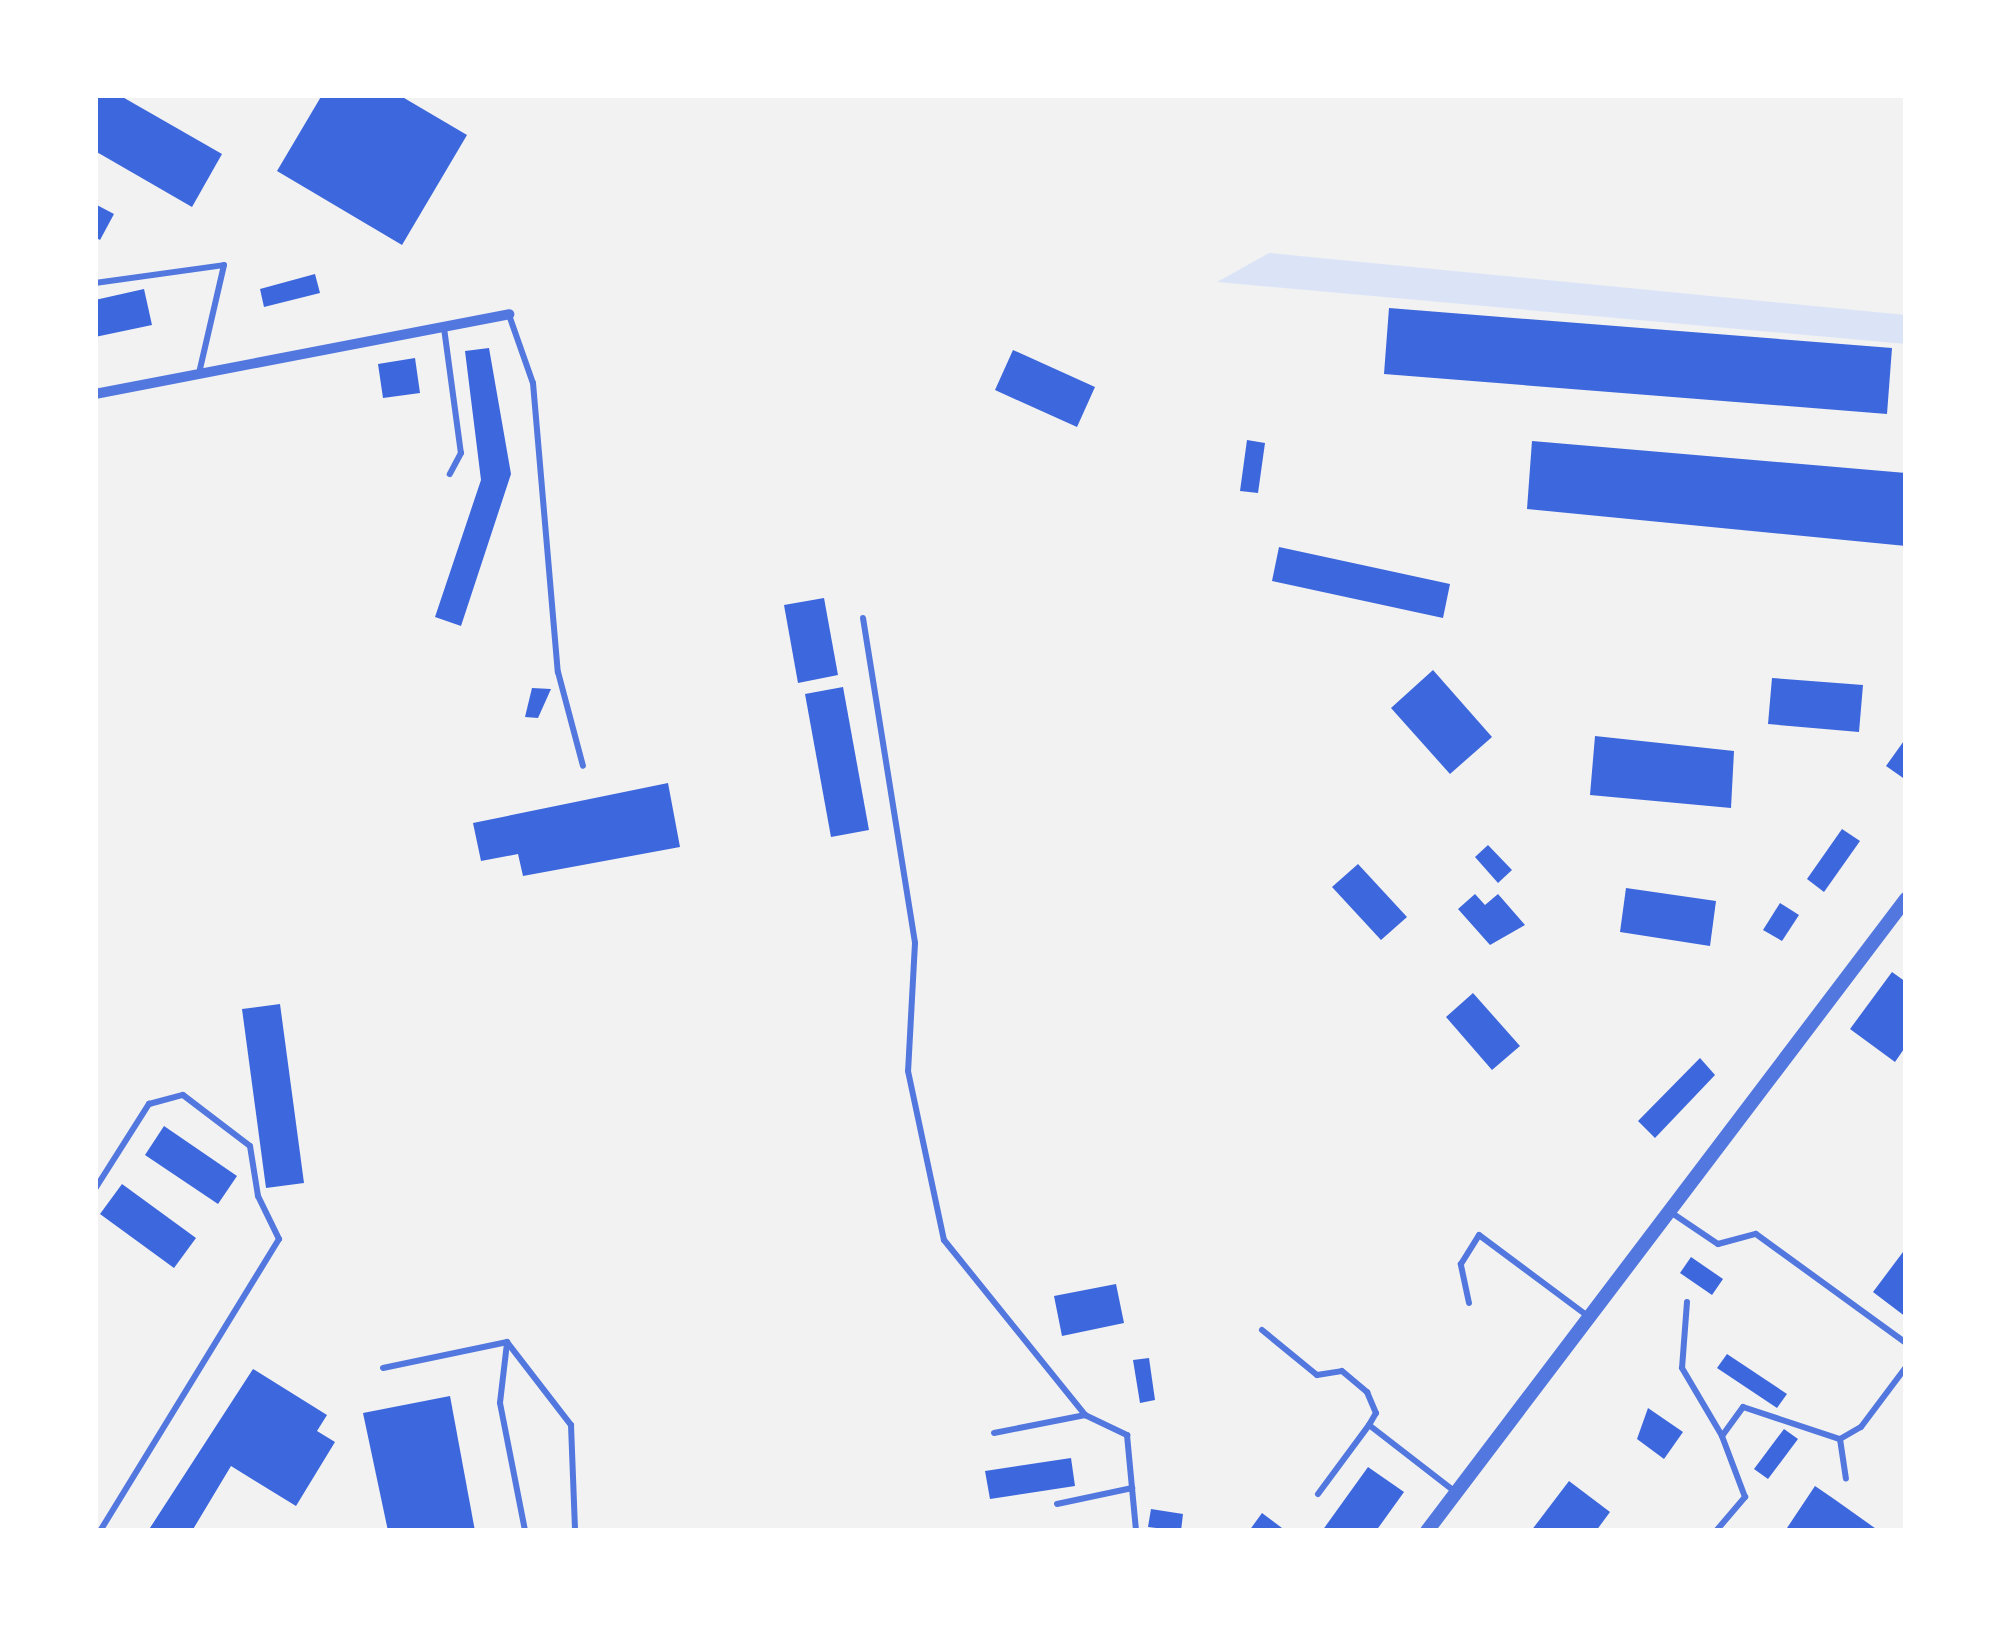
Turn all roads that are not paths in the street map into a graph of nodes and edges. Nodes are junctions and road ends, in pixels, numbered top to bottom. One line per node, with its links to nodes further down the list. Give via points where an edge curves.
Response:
1 (95, 283): 4 (lane, via 224,265)
2 (509, 314): 3 (street); 8 (lane, via 533,383 558,672)
3 (444, 326): 4 (street); 6 (lane, via 460,453)
4 (200, 369): 5 (street)
5 (95, 394)
6 (450, 474)
7 (863, 618): 20 (lane, via 915,943 908,1070 944,1240)
8 (584, 766)
9 (1906, 899): 11 (street)
10 (95, 1189): 30 (lane, via 149,1104 183,1095 250,1146 258,1196 280,1239)
11 (1667, 1209): 14 (street); 17 (lane, via 1718,1244 1756,1234)
12 (1687, 1302): 23 (lane, via 1682,1368)
13 (1470, 1304): 14 (lane, via 1461,1264 1479,1235)
14 (1584, 1314): 27 (street)
15 (1262, 1330): 21 (lane, via 1316,1375 1342,1372 1366,1392 1376,1412)
16 (507, 1342): 19 (lane); 31 (lane, via 500,1403); 32 (lane, via 571,1425)
17 (1906, 1343)
18 (1906, 1367): 24 (lane, via 1850,1439)
19 (384, 1368)
20 (1085, 1415): 22 (lane); 26 (lane, via 1127,1436)
21 (1368, 1425): 27 (lane); 28 (lane)
22 (994, 1433)
23 (1722, 1436): 24 (lane, via 1743,1407); 35 (lane, via 1745,1497)
24 (1840, 1439): 25 (lane)
25 (1846, 1479)
26 (1132, 1488): 29 (lane); 33 (lane)
27 (1456, 1492): 34 (street)
28 (1318, 1494)
29 (1057, 1504)
30 (100, 1531)
31 (525, 1531)
32 (575, 1531)
33 (1136, 1531)
34 (1427, 1531)
35 (1716, 1531)

